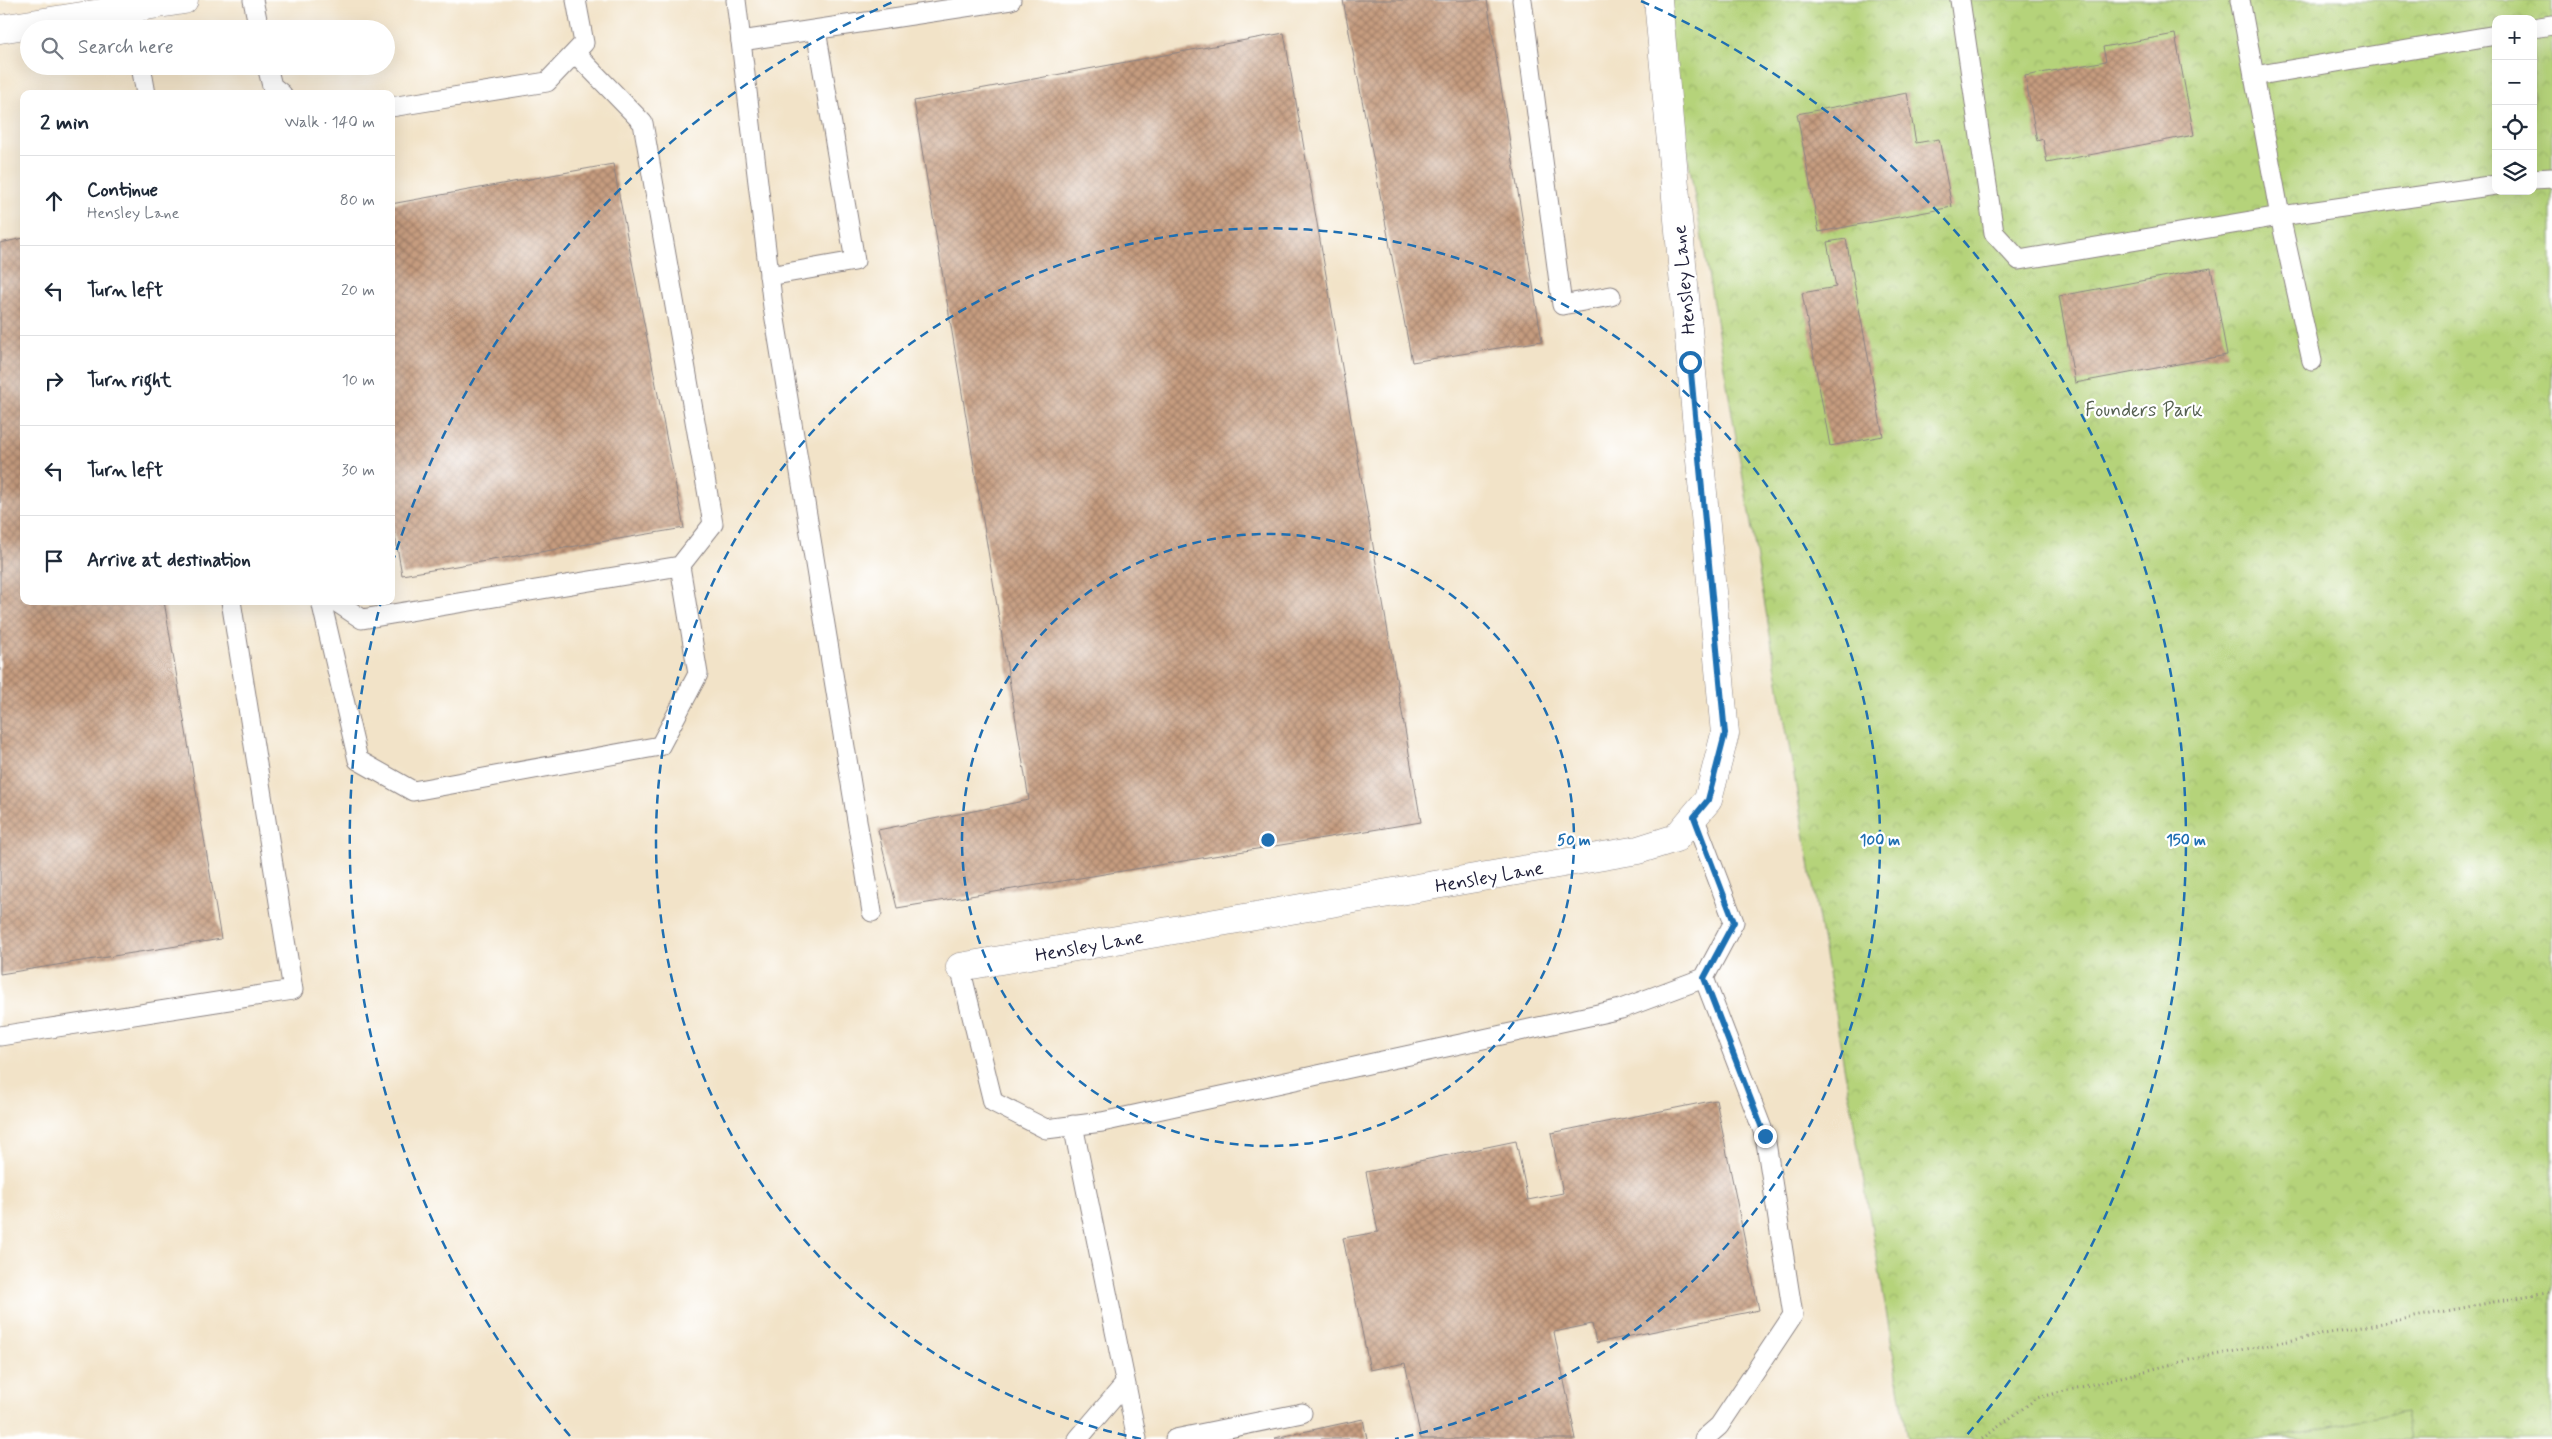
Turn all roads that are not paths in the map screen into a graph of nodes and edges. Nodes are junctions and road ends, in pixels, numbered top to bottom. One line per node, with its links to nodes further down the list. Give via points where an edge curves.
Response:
1 (184, 0): 10 (street)
2 (253, 0): 12 (lane)
3 (576, 0): 20 (lane, via 584,43)
4 (736, 0): 19 (lane)
5 (1011, 0): 17 (lane)
6 (1522, 0): 32 (lane, via 1562,305)
7 (1658, 0): 38 (street, Hensley Lane, via 1725,734 1708,800)
8 (1960, 0): 30 (lane, via 1994,233 2019,260)
9 (2240, 0): 23 (lane)
10 (133, 19): 11 (street)
11 (120, 20)
12 (257, 20)
13 (2552, 25): 15 (lane)
14 (20, 27): 16 (street)
15 (2537, 27)
16 (0, 29)
17 (816, 30): 19 (lane); 31 (lane, via 855,262)
18 (2492, 36): 23 (lane)
19 (740, 41): 31 (lane)
20 (575, 53): 26 (lane, via 547,82); 34 (lane, via 643,123 713,524)
21 (143, 75): 24 (lane)
22 (269, 75): 25 (lane, via 272,86)
23 (2254, 76): 30 (lane)
24 (145, 90)
25 (277, 90)
26 (395, 106)
27 (2552, 178): 28 (lane)
28 (2537, 179)
29 (2492, 186): 30 (lane)
30 (2280, 216): 33 (lane)
31 (769, 276): 39 (lane)
32 (1611, 296)
33 (2312, 361)
34 (680, 566): 36 (lane, via 698,674 660,746 413,790 358,760); 37 (lane, via 362,619)
35 (232, 605): 42 (lane, via 293,990)
36 (322, 605)
37 (342, 605)
38 (1694, 817): 40 (street, Hensley Lane, via 1676,838 1638,850); 41 (lane, via 1734,922)
39 (872, 912)
40 (960, 967): 43 (lane, via 993,1102 1046,1129)
41 (1704, 978): 43 (lane, via 1621,1009 1102,1122); 49 (lane, via 1765,1136 1793,1315 1719,1426)
42 (0, 1036)
43 (1073, 1125): 44 (lane)
44 (1125, 1384): 46 (lane); 47 (lane)
45 (1302, 1413): 48 (lane)
46 (1078, 1439)
47 (1136, 1439)
48 (1175, 1439)
49 (1704, 1439)

